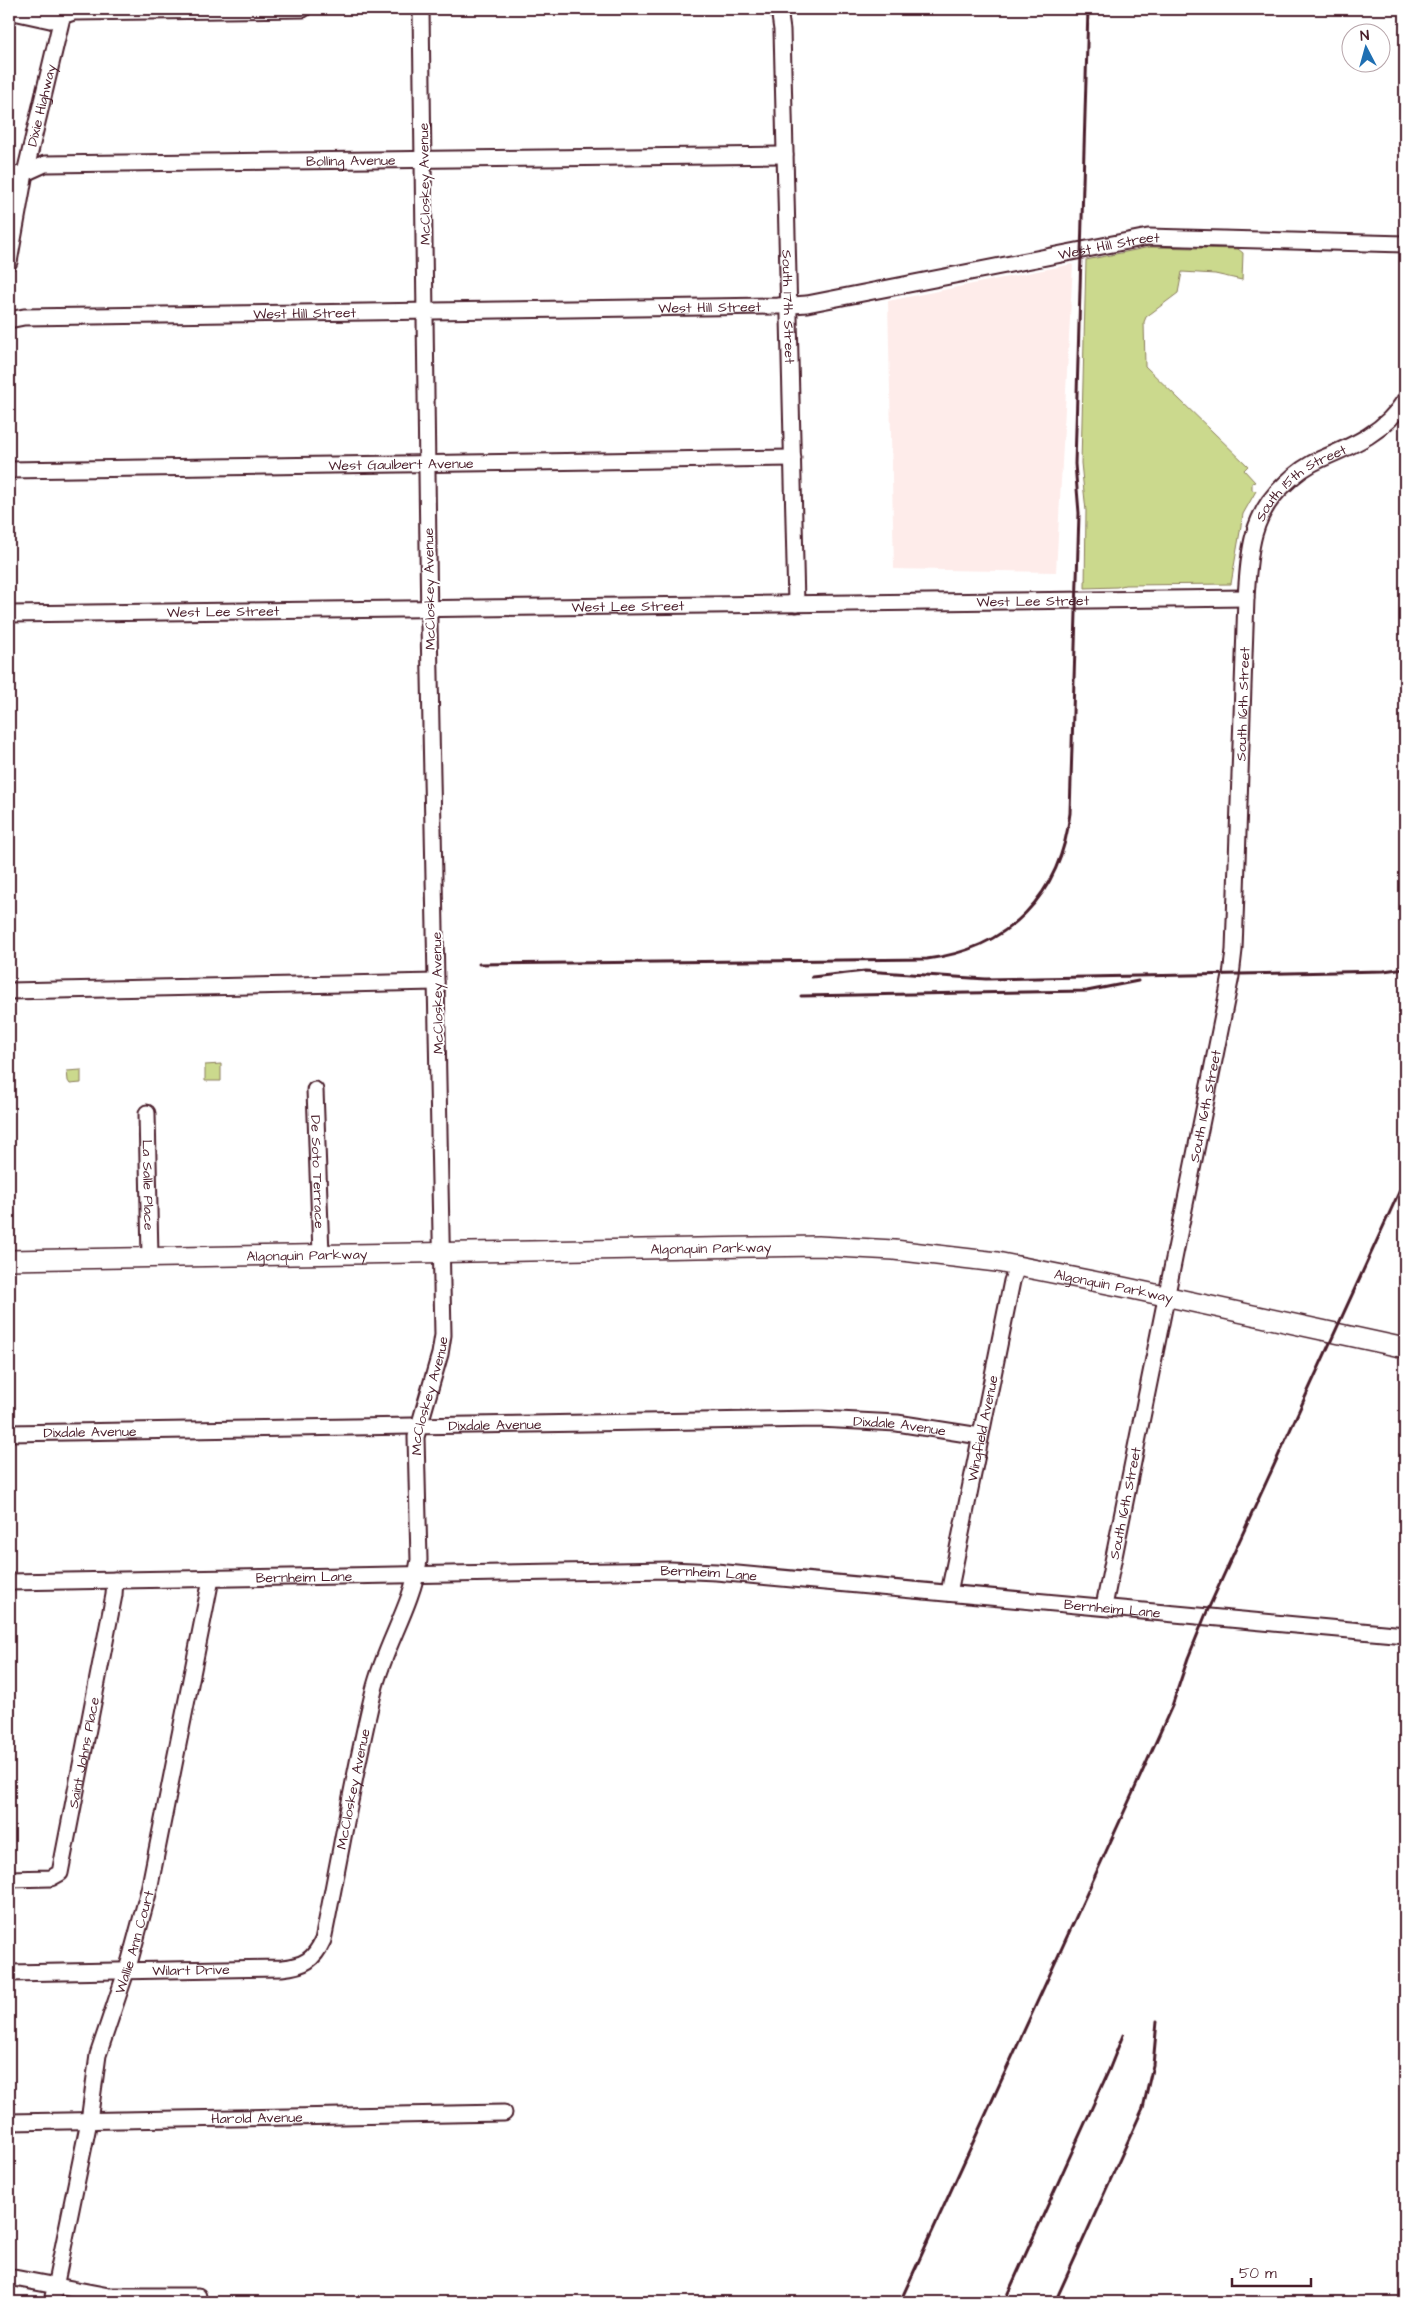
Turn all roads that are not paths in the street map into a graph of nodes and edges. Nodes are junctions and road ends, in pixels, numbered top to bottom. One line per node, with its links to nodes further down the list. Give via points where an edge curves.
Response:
1 (303, 9): 5 (street)
2 (421, 9): 7 (street, McCloskey Avenue)
3 (779, 9): 6 (street, South 17th Street)
4 (9, 11): 5 (street, via 50,20)
5 (64, 12): 8 (street, Dixie Highway)
6 (785, 155): 7 (street, Bolling Avenue); 12 (street, South 17th Street)
7 (424, 160): 8 (street, Bolling Avenue, via 45,164); 13 (street, McCloskey Avenue)
8 (25, 173): 9 (street, Bolling Avenue); 11 (street, Dixie Highway)
9 (9, 176)
10 (1405, 244): 12 (street, West Hill Street, via 1148,237)
11 (9, 262)
12 (790, 305): 13 (street, West Hill Street); 16 (street, South 17th Street)
13 (426, 312): 14 (street, West Hill Street, via 24,317); 17 (street, McCloskey Avenue)
14 (9, 320)
15 (1405, 400): 19 (street, South 15th Street, via 1372,435 1306,467 1276,492 1253,532)
16 (793, 458): 17 (street, West Gaulbert Avenue); 20 (street, South 17th Street)
17 (427, 464): 18 (street, West Gaulbert Avenue); 21 (street, McCloskey Avenue)
18 (9, 470)
19 (1246, 598): 20 (street, West Lee Street); 32 (street, South 16th Street, via 1233,958)
20 (796, 604): 21 (street, West Lee Street)
21 (430, 609): 22 (street, West Lee Street); 23 (street, McCloskey Avenue)
22 (9, 614)
23 (436, 982): 24 (street); 27 (street, McCloskey Avenue)
24 (9, 991)
25 (315, 1090): 28 (street, De Soto Terrace)
26 (147, 1113): 29 (street, La Salle Place)
27 (441, 1252): 28 (main road, Algonquin Parkway); 31 (main road, Algonquin Parkway, via 818,1246 913,1252); 34 (street, McCloskey Avenue, via 443,1335)
28 (321, 1254): 29 (main road, Algonquin Parkway)
29 (150, 1257): 30 (main road, Algonquin Parkway)
30 (9, 1260)
31 (1018, 1265): 32 (main road, Algonquin Parkway); 36 (street, Wingfield Avenue)
32 (1166, 1296): 33 (main road, Algonquin Parkway); 42 (street, South 16th Street)
33 (1405, 1348)
34 (418, 1426): 35 (street, Dixdale Avenue); 36 (street, Dixdale Avenue, via 819,1419 897,1423); 37 (street, McCloskey Avenue, via 419,1560)
35 (9, 1433)
36 (980, 1436): 41 (street, Wingfield Avenue)
37 (416, 1576): 38 (street, Bernheim Lane); 41 (street, Bernheim Lane, via 680,1571); 45 (street, McCloskey Avenue, via 375,1688 323,1940)
38 (211, 1579): 39 (street, Bernheim Lane); 46 (street, Wallie Ann Court, via 149,1890)
39 (115, 1580): 40 (street, Bernheim Lane); 44 (street, Saint Johns Place, via 60,1873 52,1878)
40 (9, 1582)
41 (949, 1593): 42 (street, Bernheim Lane)
42 (1104, 1606): 43 (street, Bernheim Lane)
43 (1405, 1635)
44 (9, 1879)
45 (313, 1958): 46 (street, Wilart Drive, via 297,1967)
46 (126, 1971): 47 (street, Wilart Drive); 49 (street, Wallie Ann Court, via 98,2054)
47 (9, 1973)
48 (504, 2113): 49 (street, Harold Avenue)
49 (89, 2121): 50 (street, Harold Avenue); 52 (street, Wallie Ann Court)
50 (9, 2122)
51 (9, 2277): 52 (street)
52 (55, 2286): 53 (street, via 109,2296); 54 (street, Wallie Ann Court)
53 (198, 2296)
54 (52, 2302)

